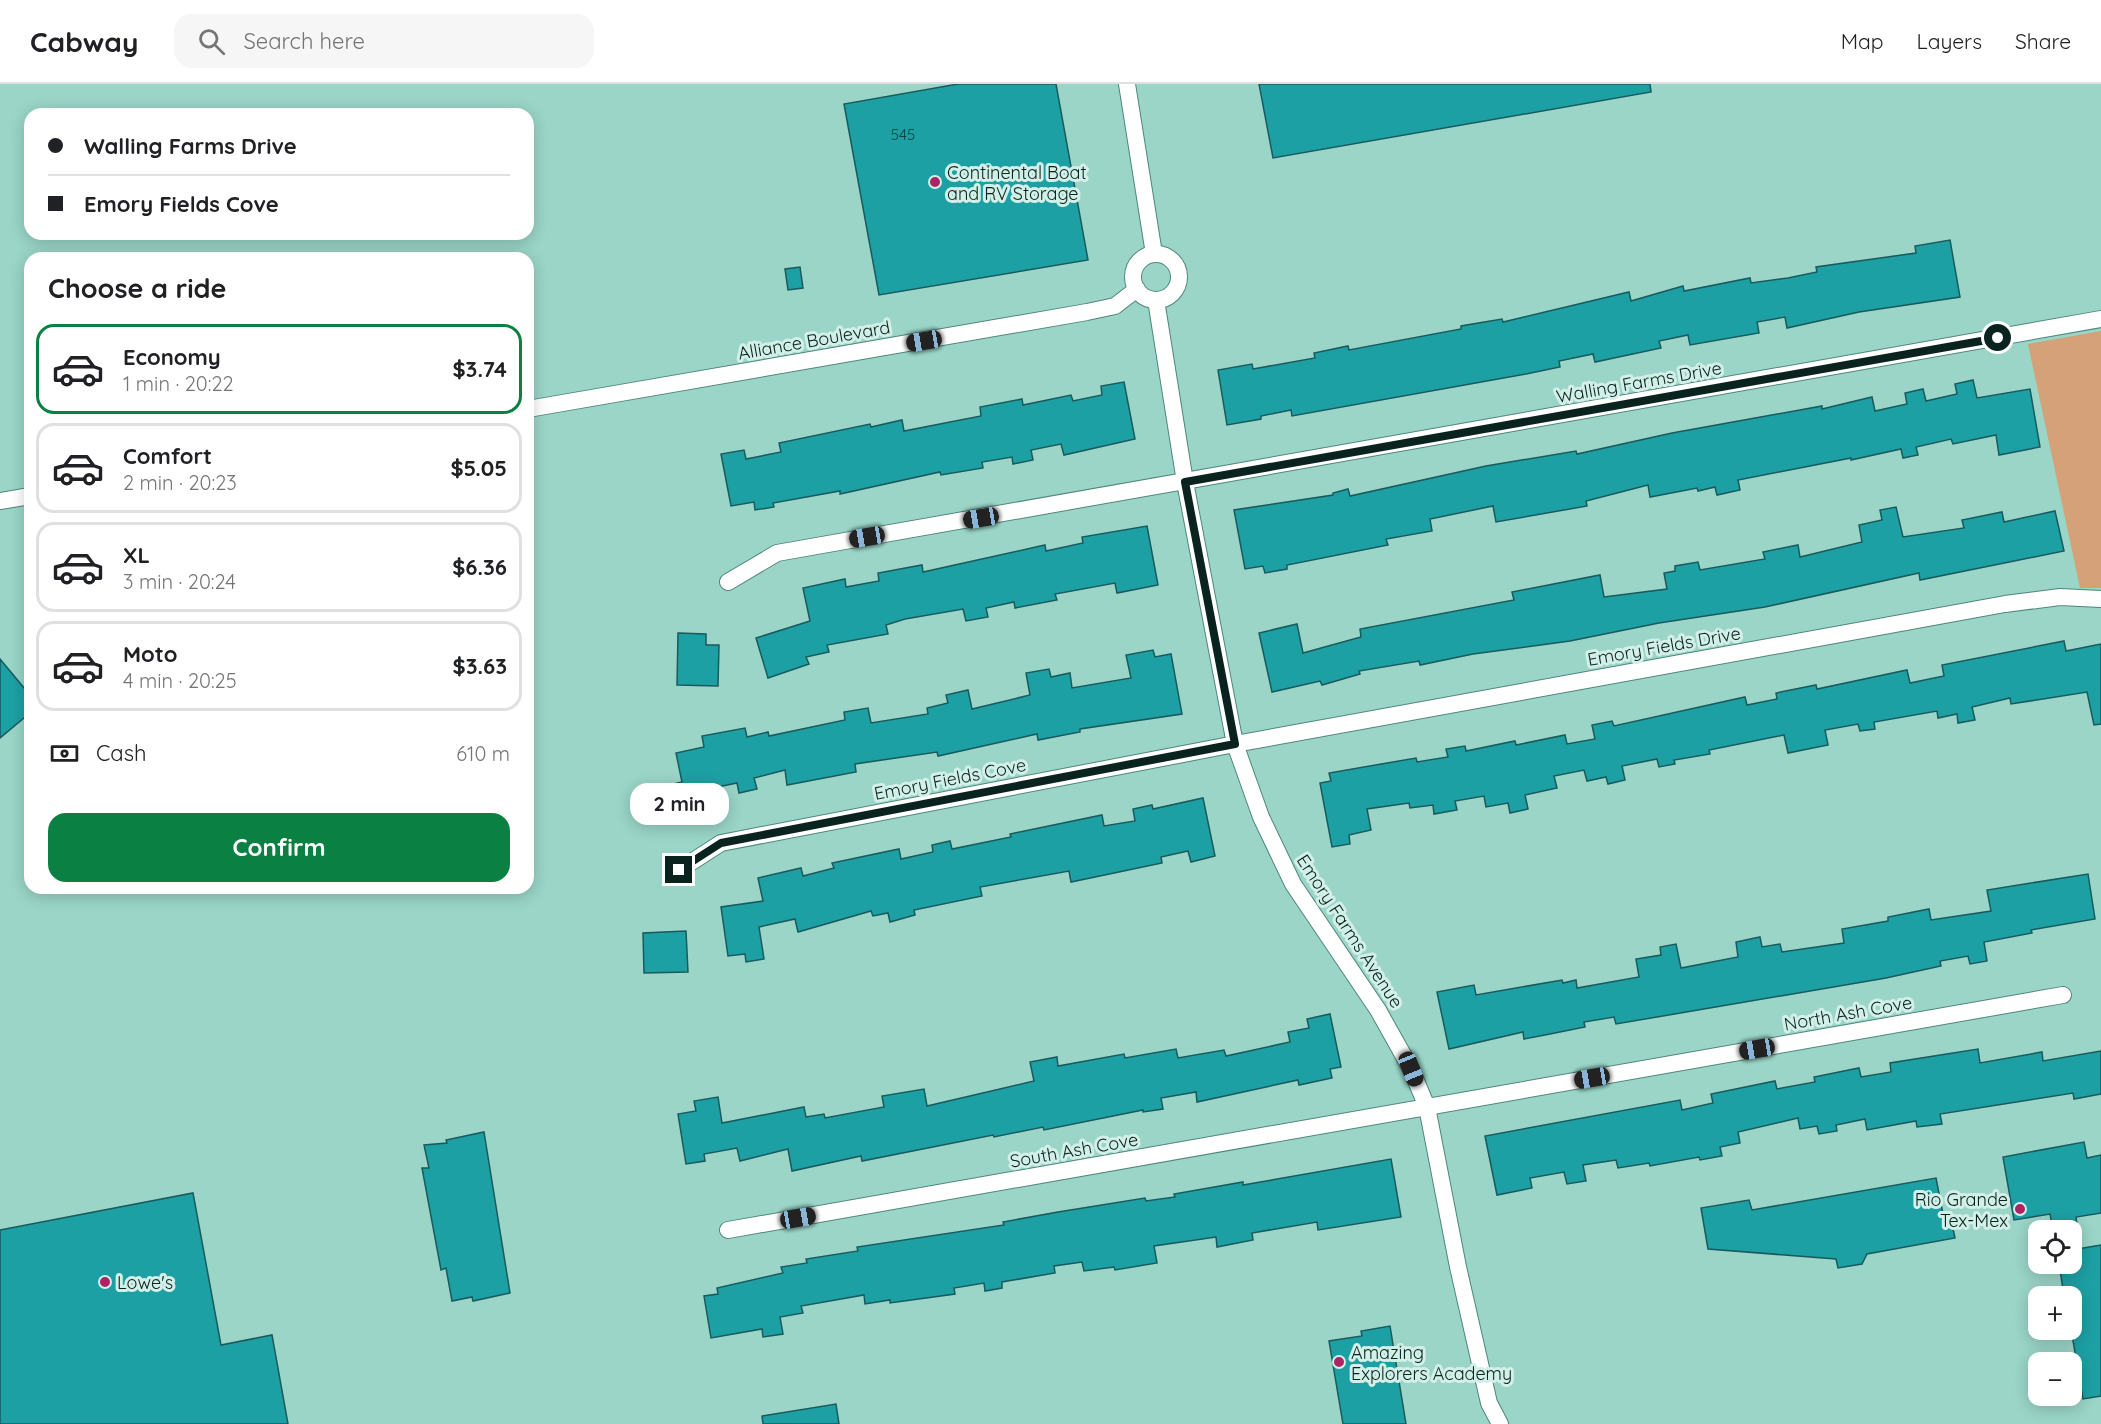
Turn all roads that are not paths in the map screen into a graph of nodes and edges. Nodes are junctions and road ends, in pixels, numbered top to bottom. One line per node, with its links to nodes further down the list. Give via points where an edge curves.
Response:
1 (1127, 84): 2 (street)
2 (1154, 254): 3 (street, via 1136,267); 4 (street, via 1174,262 1179,276 1170,296)
3 (1137, 289): 4 (street); 6 (street, Alliance Boulevard, via 1115,306 1087,312)
4 (1156, 300): 7 (street, Emory Farms Avenue)
5 (2101, 319): 7 (street, Walling Farms Drive)
6 (534, 409)
7 (1185, 482): 10 (street, Walling Farms Drive, via 777,553); 12 (street, Emory Farms Avenue)
8 (24, 497): 9 (street)
9 (0, 501)
10 (728, 582)
11 (2101, 599): 12 (street, Emory Fields Drive, via 2060,597 2005,604)
12 (1235, 744): 13 (street, Emory Fields Cove, via 721,843); 15 (street, Emory Farms Avenue, via 1261,817 1293,884 1378,1010)
13 (679, 870)
14 (2063, 995): 15 (street, North Ash Cove)
15 (1427, 1107): 16 (street, South Ash Cove); 17 (street, Emory Farms Avenue)
16 (728, 1230)
17 (1489, 1403): 18 (street, Emory Farms Avenue); 19 (street, Emory Farms Avenue)
18 (1486, 1424)
19 (1500, 1424)

